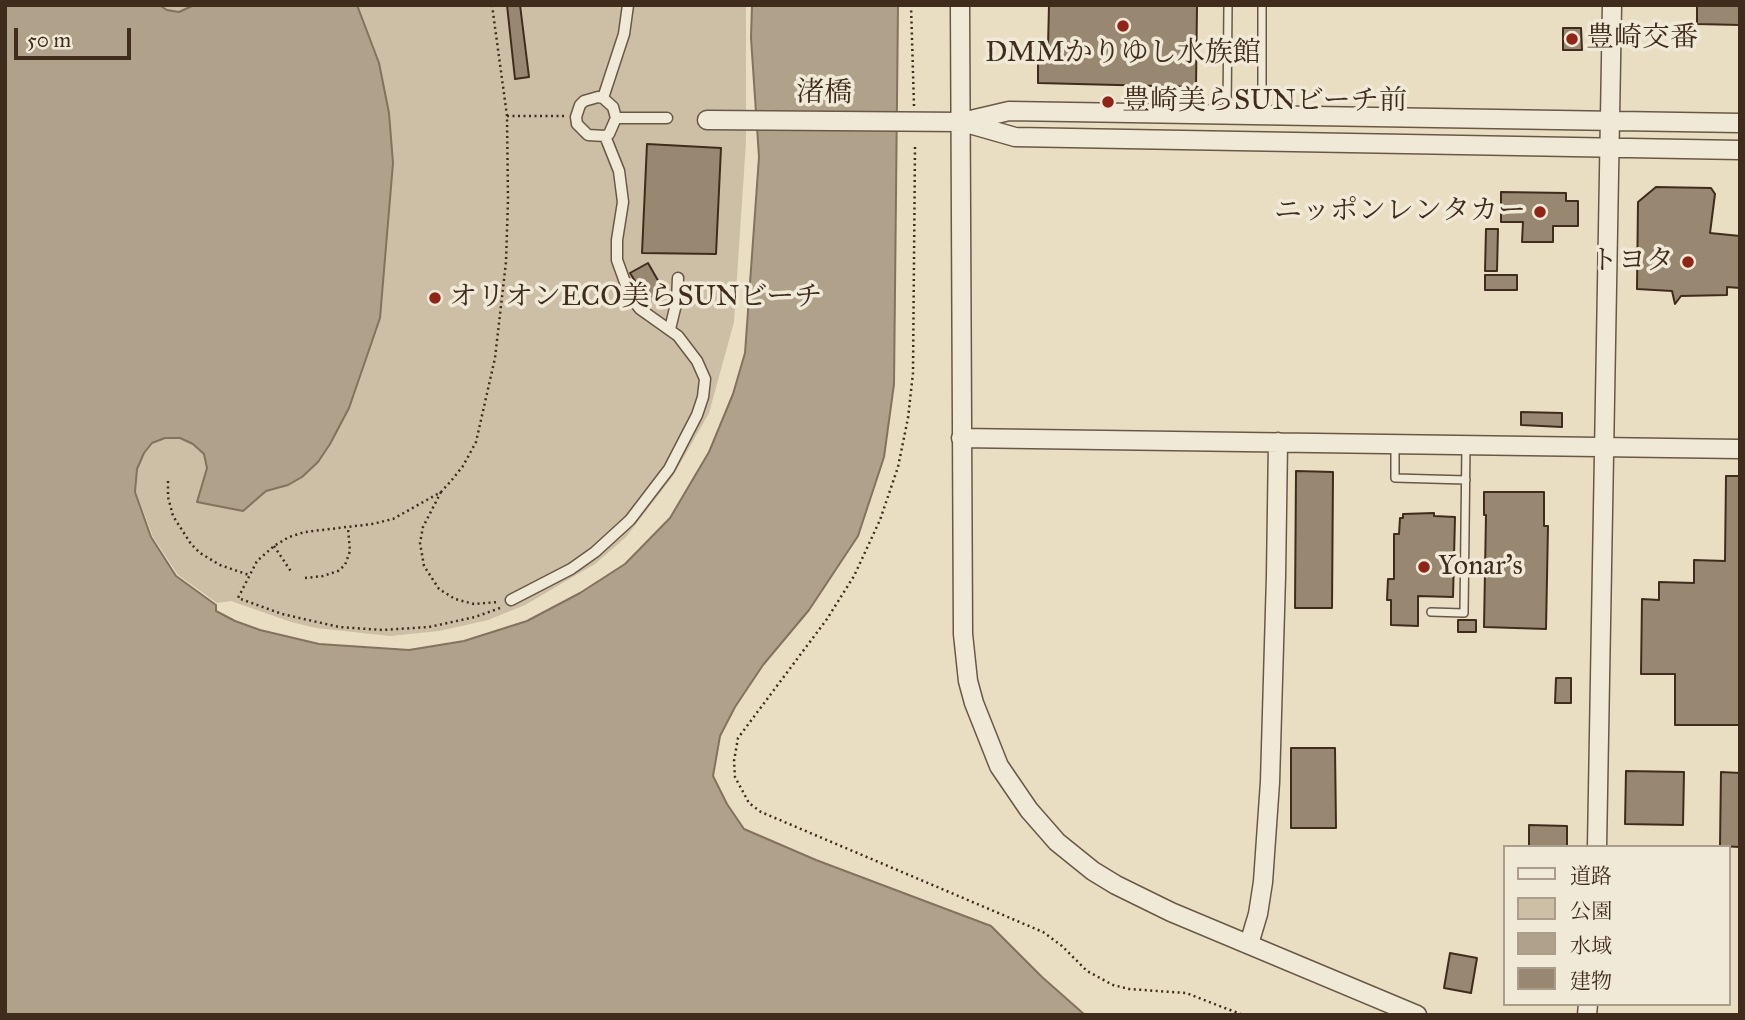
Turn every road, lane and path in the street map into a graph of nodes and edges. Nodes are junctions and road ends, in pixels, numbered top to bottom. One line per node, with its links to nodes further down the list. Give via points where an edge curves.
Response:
1 (492, 5): 12 (path)
2 (628, 5): 8 (street, via 624,34)
3 (911, 5): 9 (path)
4 (960, 5): 18 (street)
5 (1228, 5): 10 (lane)
6 (1262, 5): 11 (lane)
7 (1612, 5): 17 (street)
8 (603, 99): 13 (street, via 584,101); 14 (street, via 613,107)
9 (909, 114): 16 (street, 渚橋); 18 (street, 渚橋)
10 (1227, 114): 11 (street); 18 (street, via 1009,111)
11 (1262, 114): 17 (street)
12 (507, 116): 13 (path); 34 (path, via 506,262 495,358 476,442)
13 (576, 117): 20 (street, via 588,135)
14 (616, 118): 15 (street); 20 (street)
15 (667, 118)
16 (707, 120)
17 (1609, 120): 19 (street); 22 (street)
18 (962, 122): 22 (street, via 1015,137); 26 (street)
19 (1740, 123)
20 (605, 136): 25 (street, via 622,186 617,260 623,279 640,309)
21 (915, 147): 44 (path, via 913,373 898,467 854,576 738,738 735,777 749,803 761,812 1043,932 1087,971 1107,982 1129,989 1186,993)
22 (1608, 148): 23 (street); 30 (street)
23 (1740, 150)
24 (678, 278): 25 (street)
25 (670, 329): 40 (street, via 697,361 705,379 697,415 675,458 630,520 595,552)
26 (961, 438): 27 (street); 43 (street, via 965,659 974,703 999,766 1042,826 1093,871 1171,912)
27 (1278, 442): 28 (street); 43 (street, via 1270,782 1263,882)
28 (1395, 444): 29 (street); 32 (lane, via 1395,478)
29 (1466, 445): 30 (street); 32 (lane)
30 (1603, 448): 31 (street); 42 (street)
31 (1740, 449)
32 (1466, 480): 41 (lane, via 1464,613)
33 (168, 481): 38 (path, via 173,516 191,544 220,565)
34 (440, 492): 35 (path, via 393,519); 40 (path, via 426,518 420,543 428,574 439,589 474,604)
35 (348, 528): 36 (path, via 305,532); 39 (path, via 350,551 345,565 323,576)
36 (274, 546): 37 (path); 38 (path)
37 (292, 573)
38 (248, 575): 40 (path, via 238,598 339,627 429,627 491,612)
39 (305, 578)
40 (511, 600)
41 (1431, 612)
42 (1597, 845)
43 (1249, 944): 45 (street)
44 (1244, 1015)
45 (1417, 1015)

